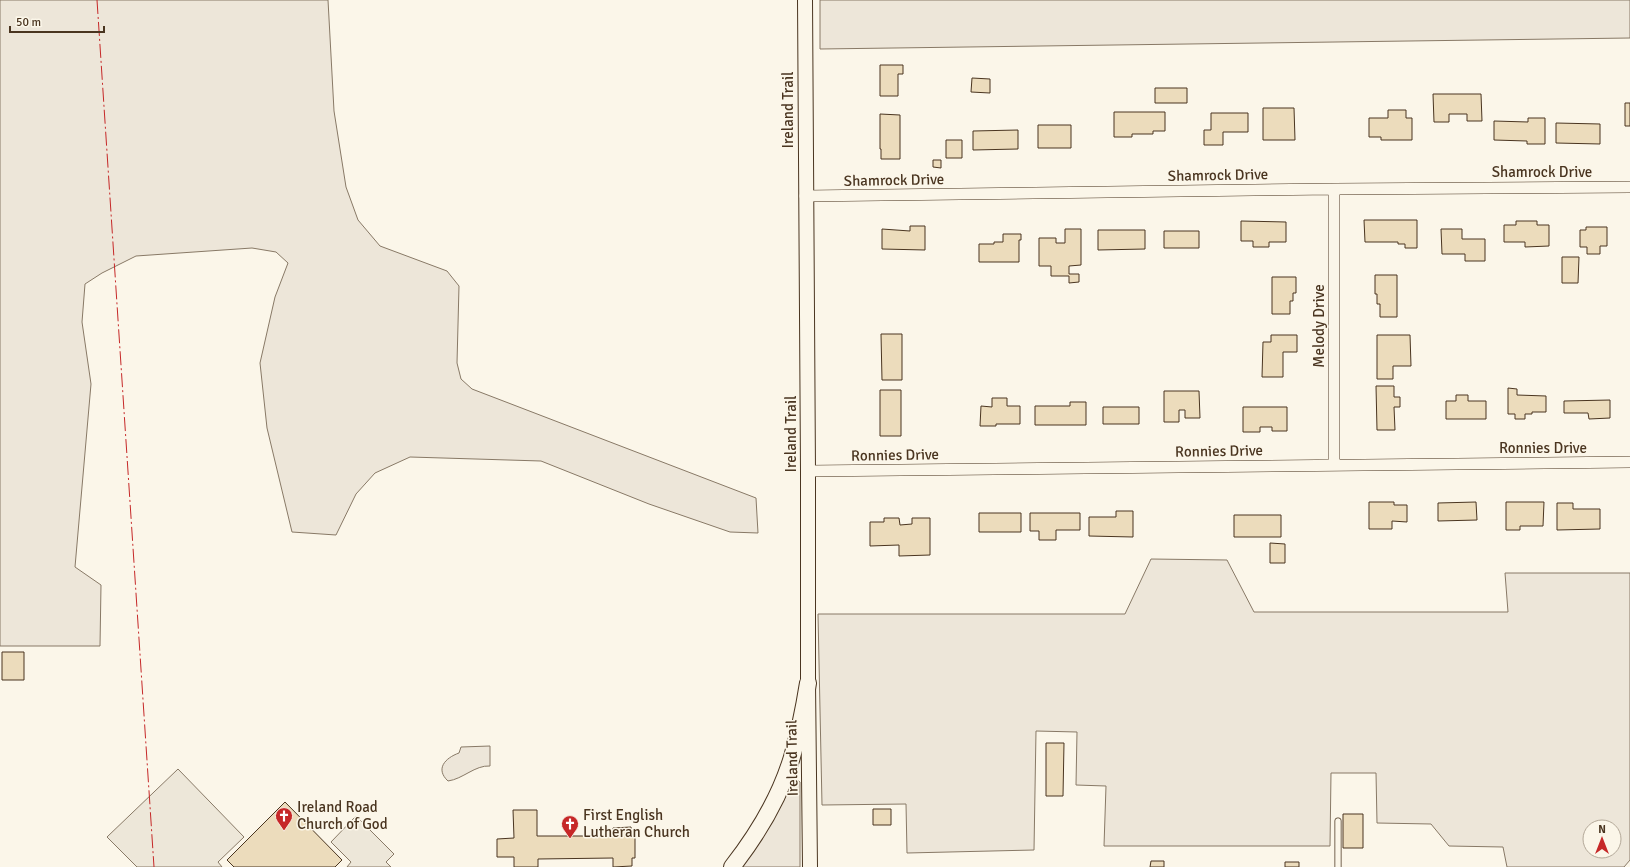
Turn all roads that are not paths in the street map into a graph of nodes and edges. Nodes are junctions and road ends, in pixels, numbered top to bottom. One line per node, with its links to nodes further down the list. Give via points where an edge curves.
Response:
1 (805, 0): 4 (street, Ireland Trail)
2 (1630, 187): 3 (street, Shamrock Drive)
3 (1334, 189): 4 (street, Shamrock Drive); 6 (street, Melody Drive)
4 (806, 196): 7 (street, Ireland Trail)
5 (1630, 462): 6 (street, Ronnies Drive)
6 (1334, 464): 7 (street, Ronnies Drive)
7 (808, 471): 8 (street, Ireland Trail)
8 (808, 683): 10 (main road, via 792,759 764,821); 11 (street, Ireland Trail)
9 (1338, 821): 12 (lane)
10 (732, 867)
11 (810, 867)
12 (1338, 867)

